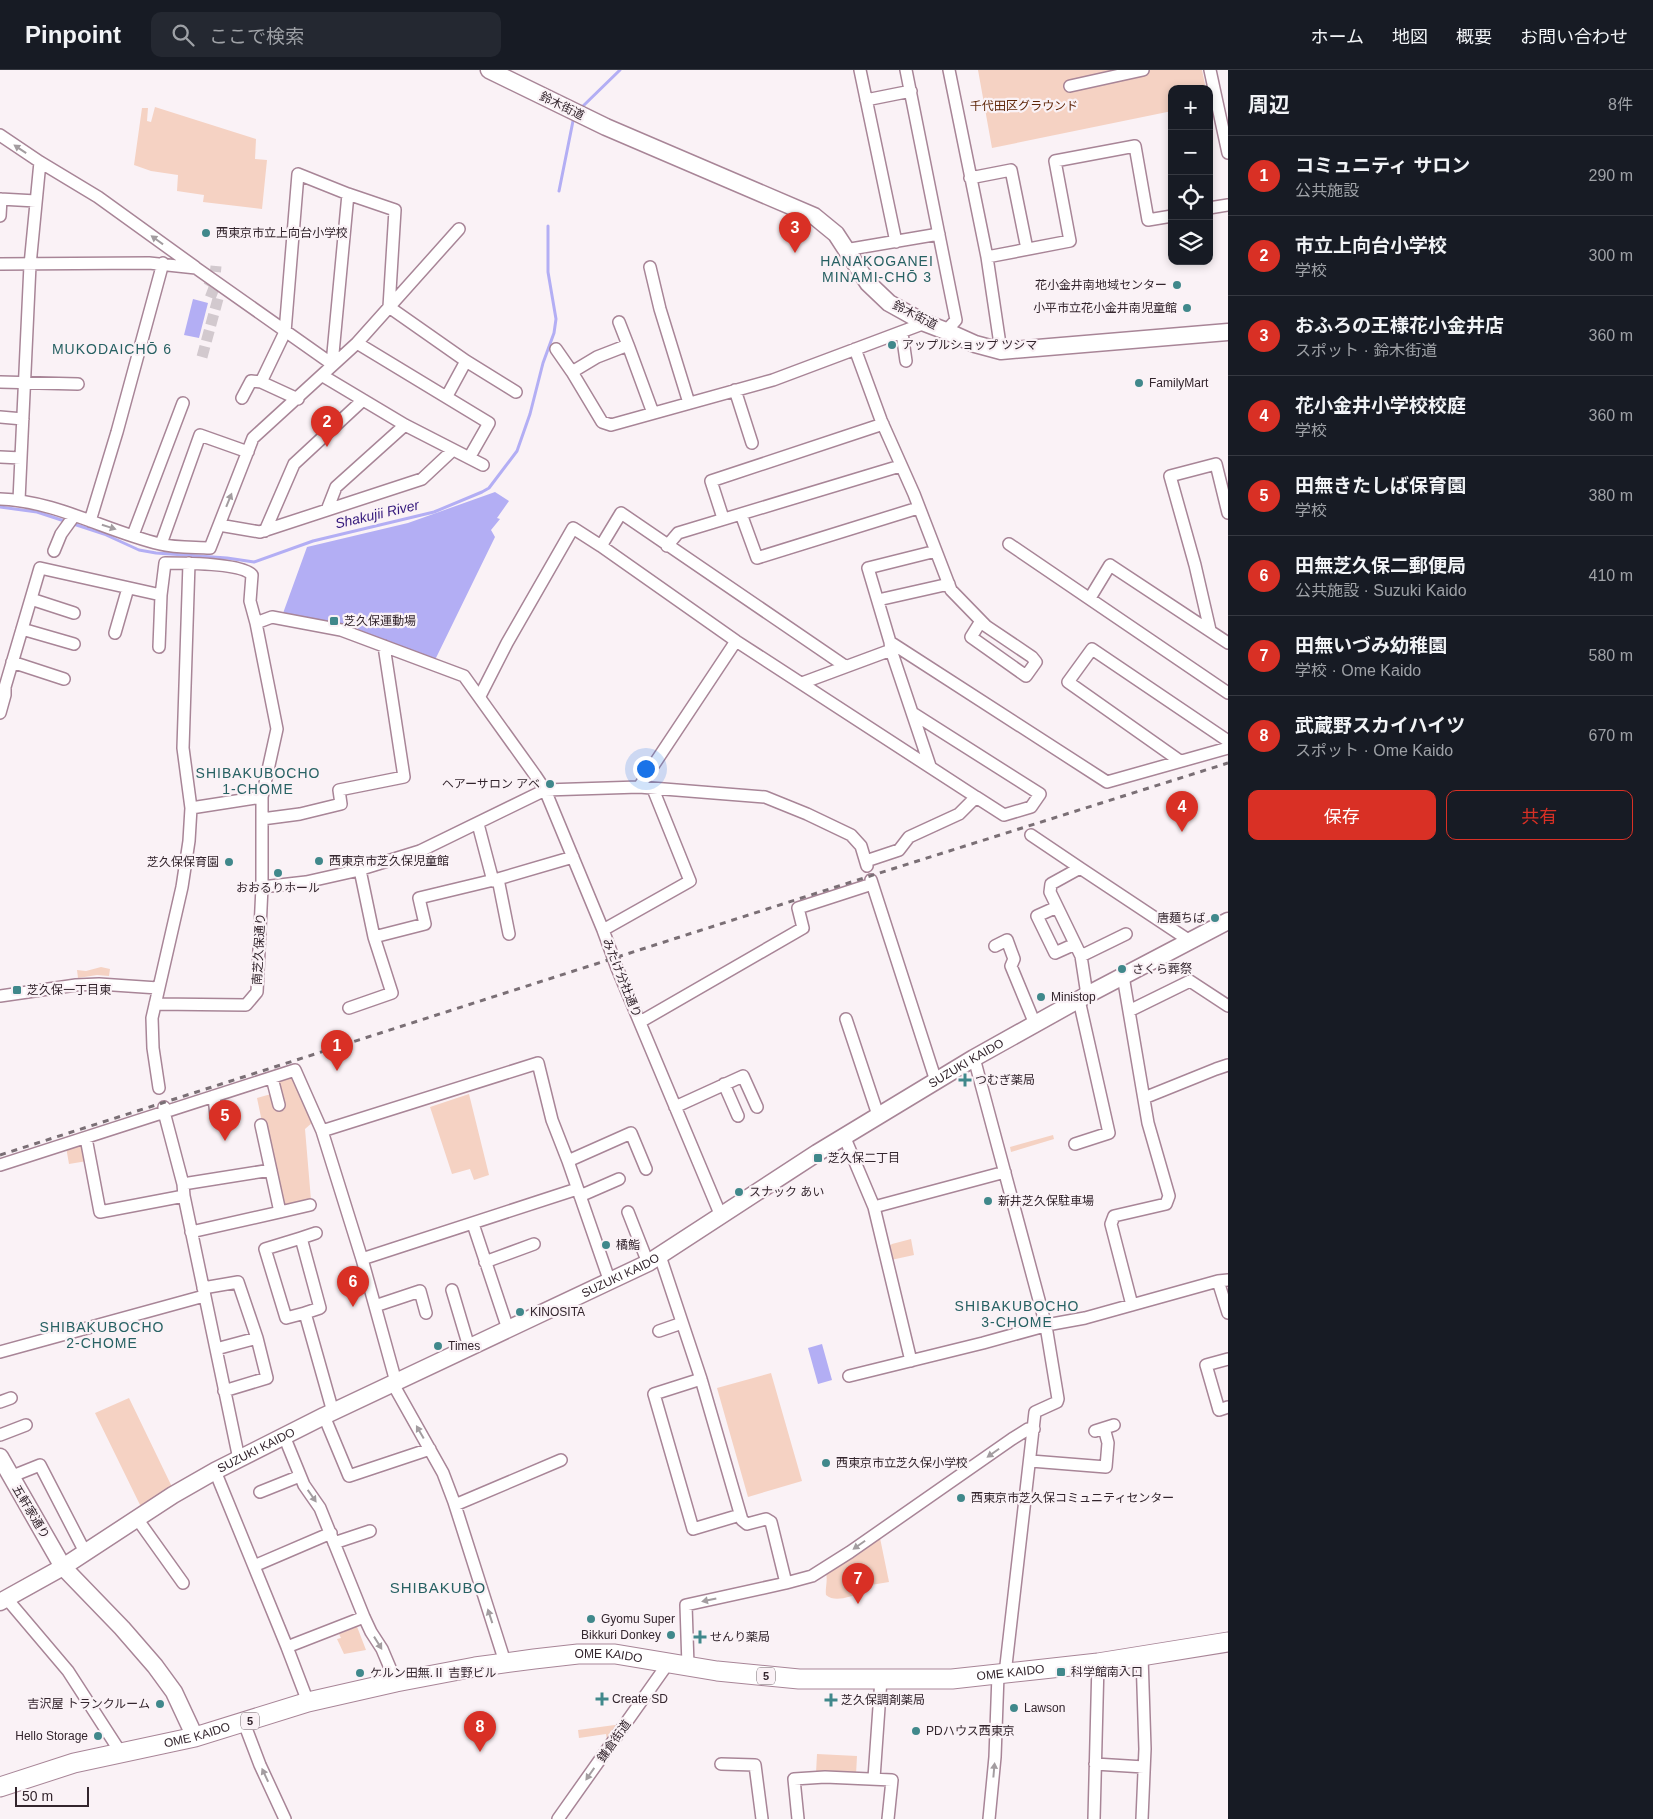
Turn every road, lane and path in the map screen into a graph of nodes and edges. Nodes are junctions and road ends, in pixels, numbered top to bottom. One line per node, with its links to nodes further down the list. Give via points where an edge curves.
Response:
1 (489, 70): 25 (main road, 鈴木街道, via 578,114 814,216 836,234)
2 (860, 70): 9 (street)
3 (906, 70): 8 (street)
4 (949, 70): 13 (street)
5 (1143, 70): 7 (street)
6 (1210, 70): 11 (street)
7 (1070, 86)
8 (911, 91): 9 (street); 22 (street)
9 (866, 100): 23 (street)
10 (0, 135): 12 (street, one-way to 10)
11 (1228, 153)
12 (40, 162): 16 (street); 31 (street, one-way to 12, via 98,197)
13 (970, 178): 24 (street, via 1011,170); 26 (street)
14 (348, 194): 32 (street, via 395,210); 36 (street, via 298,174); 46 (street)
15 (1, 199): 16 (street); 19 (street)
16 (36, 201): 29 (street)
17 (1228, 205): 18 (street)
18 (1213, 207)
19 (0, 216)
20 (1168, 217): 24 (street, via 1148,220 1134,146 1055,161 1070,240)
21 (459, 229): 32 (street)
22 (939, 234): 23 (street); 35 (street, via 956,320)
23 (896, 242): 25 (street)
24 (1027, 248): 26 (street)
25 (845, 250): 34 (main road, 鈴木街道, via 878,293)
26 (987, 257): 43 (street)
27 (163, 263): 29 (street); 31 (street); 82 (street)
28 (0, 264): 29 (street)
29 (30, 265): 51 (street)
30 (650, 267): 60 (street)
31 (196, 268): 36 (street)
32 (389, 307): 39 (street); 44 (street)
33 (619, 322): 40 (street)
34 (925, 323): 35 (main road, 鈴木街道); 38 (street)
35 (946, 331): 43 (main road, 鈴木街道)
36 (285, 332): 46 (street); 50 (street)
37 (1228, 332): 43 (main road, 鈴木街道)
38 (902, 333): 42 (street); 45 (street)
39 (357, 343): 46 (street); 55 (street)
40 (628, 345): 47 (street, via 597,357); 61 (street)
41 (556, 349): 47 (street)
42 (855, 349): 53 (street, via 773,380); 64 (street)
43 (1001, 351)
44 (466, 361): 54 (street); 55 (street)
45 (906, 361)
46 (332, 364): 48 (street)
47 (572, 372): 61 (street, via 602,422 611,425)
48 (323, 376): 57 (street); 58 (street)
49 (0, 382): 51 (street)
50 (261, 382): 56 (street, via 251,381); 57 (street)
51 (24, 383): 52 (street); 63 (street)
52 (78, 384)
53 (735, 390): 60 (street); 66 (street)
54 (516, 392)
55 (447, 396): 71 (street, via 489,423)
56 (242, 398)
57 (298, 398): 68 (street, via 253,438)
58 (363, 400): 65 (street); 84 (street, via 294,464)
59 (183, 403): 85 (street)
60 (688, 403): 61 (street)
61 (653, 412)
62 (0, 417): 63 (street)
63 (23, 419): 70 (street)
64 (883, 424): 73 (street); 81 (street, via 711,481)
65 (405, 425): 67 (street); 77 (street, via 336,487)
66 (752, 443)
67 (453, 450): 71 (street); 77 (street, via 422,479)
68 (248, 452): 83 (street, one-way to 68); 86 (street, via 200,435)
69 (0, 457): 70 (street)
70 (21, 458): 75 (street)
71 (469, 458): 72 (street)
72 (483, 465)
73 (900, 466): 76 (street); 78 (street)
74 (0, 499): 75 (street)
75 (19, 500): 80 (street)
76 (918, 508): 78 (street, via 757,558); 91 (street)
77 (327, 510): 84 (street)
78 (741, 514): 81 (street)
79 (1228, 514): 103 (street, via 1216,464 1170,476)
80 (74, 516): 82 (street); 90 (street)
81 (723, 518): 89 (street, via 678,533)
82 (90, 521): 85 (street, one-way to 85)
83 (219, 525): 84 (street); 86 (street, via 210,548)
84 (265, 531)
85 (133, 535): 86 (street)
86 (161, 544)
87 (1009, 544): 96 (street)
88 (601, 546): 89 (street, via 620,513); 105 (street); 117 (street, via 573,528)
89 (667, 546): 112 (street)
90 (54, 551)
91 (936, 551): 93 (street); 98 (street, via 868,568)
92 (189, 563): 95 (street, via 165,563); 101 (street, 南芝久保通り, via 248,571 252,575 250,600); 129 (street, via 183,748)
93 (949, 584): 98 (street); 100 (street)
94 (128, 588): 95 (street); 97 (street, via 40,568); 104 (street)
95 (161, 595): 108 (street)
96 (1090, 598): 103 (street, via 1110,565); 116 (street)
97 (31, 599): 99 (street); 102 (street)
98 (878, 600): 110 (street)
99 (74, 613)
100 (981, 621): 100 (street, via 971,637 1026,676 1036,662)
101 (256, 623): 109 (street, みたけ分社通り, via 272,617 341,630); 127 (street, 南芝久保通り, via 277,729)
102 (22, 629): 107 (street); 111 (street)
103 (1210, 630): 106 (street)
104 (115, 633)
105 (736, 641): 114 (street); 124 (street)
106 (1228, 643)
107 (74, 644)
108 (159, 646)
109 (384, 646): 117 (street, みたけ分社通り, via 464,676); 130 (street, via 404,776 339,790 340,804 300,814)
110 (890, 646): 112 (street); 119 (street); 122 (street, via 1107,782)
111 (12, 662): 113 (street); 115 (street)
112 (845, 666): 114 (street)
113 (64, 680)
114 (802, 683): 123 (street)
115 (3, 686): 118 (street, via 5,695)
116 (1228, 692)
117 (480, 696): 126 (street, みたけ分社通り)
118 (0, 711)
119 (914, 714): 123 (street); 128 (street, via 1040,794 1031,807 1004,815)
120 (1228, 741): 122 (street, via 1092,648 1068,682)
121 (1228, 748): 122 (street)
122 (1180, 761)
123 (930, 766): 128 (street)
124 (639, 787): 125 (street); 126 (street)
125 (653, 788): 128 (street, via 765,797 851,835 861,846 866,864 899,850 909,837 959,814); 140 (street, via 690,881)
126 (544, 790): 131 (street); 133 (street, みたけ分社通り)
127 (262, 797): 129 (street); 130 (street, 南芝久保通り)
128 (976, 797)
129 (191, 808): 149 (street, via 182,887)
130 (262, 818): 137 (street, 南芝久保通り)
131 (478, 824): 135 (street, via 420,851); 136 (street)
132 (1032, 835): 134 (street)
133 (573, 857): 136 (street); 140 (street, みたけ分社通り)
134 (1080, 868): 138 (street, via 1051,884 1050,892); 144 (street)
135 (360, 870): 137 (street, via 306,882); 143 (street)
136 (495, 880): 141 (street); 143 (street, via 419,898 425,924)
137 (262, 887): 152 (street, 南芝久保通り, via 258,992 252,999 246,1005)
138 (1057, 907): 145 (street); 145 (street, via 1037,916 1055,953)
139 (1228, 921): 144 (main road, SUZUKI KAIDO)
140 (603, 930): 157 (street, みたけ分社通り)
141 (509, 934)
142 (1126, 934): 147 (street)
143 (374, 937): 154 (street, via 392,993)
144 (1190, 941): 148 (main road, SUZUKI KAIDO)
145 (1075, 944): 147 (street)
146 (995, 946): 158 (street, via 1011,938 1014,959 1011,966)
147 (1081, 956): 151 (street)
148 (1123, 976): 151 (main road, SUZUKI KAIDO); 155 (street)
149 (158, 988): 150 (street, via 76,985); 152 (street)
150 (0, 996)
151 (1083, 997): 158 (main road, SUZUKI KAIDO); 178 (street, via 1109,1133)
152 (155, 1004): 164 (street, via 152,1048)
153 (1228, 1006): 155 (street, via 1190,981)
154 (349, 1008)
155 (1129, 1011): 166 (street)
156 (846, 1019): 171 (street)
157 (640, 1022): 162 (street, via 803,928 798,908 872,882); 168 (street, みたけ分社通り)
158 (1035, 1024): 159 (main road, SUZUKI KAIDO)
159 (974, 1058): 162 (main road, SUZUKI KAIDO); 183 (street)
160 (1228, 1065): 166 (street)
161 (272, 1078): 165 (street); 167 (street); 175 (street, via 295,1070)
162 (936, 1080): 171 (main road, SUZUKI KAIDO)
163 (724, 1084): 168 (street); 169 (street, via 743,1076); 173 (street)
164 (160, 1088)
165 (214, 1096): 170 (street); 172 (street)
166 (1144, 1098): 205 (street, via 1169,1196 1166,1204 1114,1216 1111,1224)
167 (279, 1105)
168 (676, 1107): 192 (street, みたけ分社通り)
169 (757, 1107)
170 (164, 1109): 177 (street); 185 (street)
171 (878, 1115): 176 (main road, SUZUKI KAIDO)
172 (216, 1116)
173 (738, 1116)
174 (261, 1125): 182 (street)
175 (322, 1131): 179 (street, via 538,1063 552,1120); 198 (street)
176 (844, 1136): 189 (street); 192 (main road, SUZUKI KAIDO)
177 (86, 1138): 180 (street); 187 (street, via 100,1212)
178 (1075, 1144)
179 (568, 1161): 181 (street, via 631,1133); 186 (street)
180 (0, 1165)
181 (646, 1169)
182 (271, 1170): 185 (street); 190 (street)
183 (1005, 1172): 189 (street); 211 (street)
184 (619, 1179): 186 (street)
185 (183, 1184): 187 (street)
186 (578, 1193): 193 (street); 202 (street)
187 (184, 1196): 194 (street)
188 (310, 1205): 190 (street)
189 (874, 1207): 219 (street)
190 (280, 1212): 194 (street)
191 (628, 1212): 199 (street)
192 (721, 1216): 199 (main road, SUZUKI KAIDO)
193 (473, 1224): 198 (street); 200 (street)
194 (191, 1232): 204 (street)
195 (316, 1234): 196 (street)
196 (301, 1238): 207 (street, via 320,1308); 207 (street, via 265,1250 286,1318)
197 (534, 1244): 200 (street)
198 (362, 1259): 206 (street)
199 (654, 1260): 202 (main road, SUZUKI KAIDO); 210 (street)
200 (485, 1262): 212 (street)
201 (1223, 1280): 205 (street); 209 (street)
202 (610, 1282): 212 (main road, SUZUKI KAIDO)
203 (452, 1290): 215 (street)
204 (204, 1292): 214 (street, via 238,1282); 216 (street); 217 (street)
205 (1132, 1305): 211 (street)
206 (375, 1306): 208 (street, via 420,1291); 222 (street)
207 (305, 1312): 225 (street)
208 (426, 1313)
209 (1228, 1313)
210 (682, 1322): 213 (street); 221 (street)
211 (1046, 1326): 219 (street); 228 (street, via 1058,1399 1035,1412)
212 (508, 1329): 215 (main road, SUZUKI KAIDO)
213 (659, 1332)
214 (257, 1338): 216 (street); 223 (street, via 267,1378)
215 (469, 1348): 222 (main road, SUZUKI KAIDO)
216 (216, 1350): 223 (street)
217 (0, 1352)
218 (1228, 1359): 224 (street, via 1206,1365 1219,1410)
219 (911, 1361): 220 (street)
220 (849, 1376)
221 (701, 1379): 241 (street); 241 (street, via 654,1394 693,1529)
222 (394, 1383): 225 (main road, SUZUKI KAIDO); 231 (street, one-way to 222)
223 (224, 1391): 233 (street)
224 (1228, 1407)
225 (328, 1414): 230 (main road, SUZUKI KAIDO); 231 (street, via 349,1476)
226 (26, 1424): 229 (street)
227 (1104, 1428): 235 (street, via 1108,1443 1106,1467)
228 (1034, 1429): 235 (street); 249 (street, one-way to 249, via 1012,1439 812,1576)
229 (0, 1435)
230 (284, 1436): 233 (main road, SUZUKI KAIDO); 237 (street)
231 (430, 1449): 240 (street)
232 (0, 1457): 238 (main road, 五軒家通り)
233 (238, 1459): 236 (main road, SUZUKI KAIDO)
234 (561, 1460): 240 (street)
235 (1031, 1461): 259 (street)
236 (215, 1471): 242 (main road, SUZUKI KAIDO); 246 (street)
237 (300, 1476): 239 (street); 244 (street, one-way to 244, via 320,1508)
238 (10, 1477): 245 (street, via 40,1465); 247 (main road, 五軒家通り)
239 (260, 1492)
240 (455, 1505): 255 (street, one-way to 240)
241 (740, 1514): 249 (street, via 747,1524 766,1519 771,1522)
242 (138, 1520): 245 (main road, SUZUKI KAIDO); 248 (street)
243 (370, 1531): 244 (street)
244 (332, 1538): 246 (street); 251 (street)
245 (85, 1552): 247 (main road, SUZUKI KAIDO)
246 (254, 1566): 253 (street)
247 (63, 1567): 250 (main road, SUZUKI KAIDO); 264 (main road, 五軒家通り, via 155,1666 174,1692)
248 (183, 1583)
249 (786, 1583): 258 (street, one-way to 258, via 686,1605)
250 (4, 1600): 265 (street, via 68,1670)
251 (364, 1617): 253 (street); 261 (street, one-way to 261)
252 (1228, 1642): 254 (main road, OME KAIDO / 5)
253 (287, 1647): 262 (street)
254 (1142, 1656): 257 (main road, OME KAIDO / 5); 268 (street)
255 (505, 1662): 256 (main road, OME KAIDO / 5, via 603,1653); 261 (main road, OME KAIDO / 5)
256 (669, 1662): 258 (main road, OME KAIDO / 5); 272 (street, 鎌倉街道, one-way to 272)
257 (1098, 1663): 259 (main road, OME KAIDO / 5); 267 (street)
258 (688, 1666): 260 (main road, OME KAIDO / 5, via 799,1679)
259 (1002, 1675): 260 (main road, OME KAIDO / 5); 276 (street, one-way to 259)
260 (881, 1679): 269 (street)
261 (396, 1682): 262 (main road, OME KAIDO / 5)
262 (308, 1702): 263 (main road, OME KAIDO / 5)
263 (244, 1723): 264 (main road, OME KAIDO / 5); 271 (street, one-way to 263)
264 (195, 1737): 265 (main road, OME KAIDO / 5)
265 (120, 1753): 270 (main road, OME KAIDO / 5, via 70,1764)
266 (721, 1764): 273 (street, via 755,1765)
267 (1095, 1764): 268 (street); 277 (street)
268 (1144, 1768): 278 (street)
269 (874, 1778): 274 (street, via 794,1779); 275 (street, via 892,1780)
270 (0, 1787)
271 (285, 1819)
272 (558, 1819)
273 (762, 1819)
274 (798, 1819)
275 (888, 1819)
276 (989, 1819)
277 (1094, 1819)
278 (1142, 1819)

